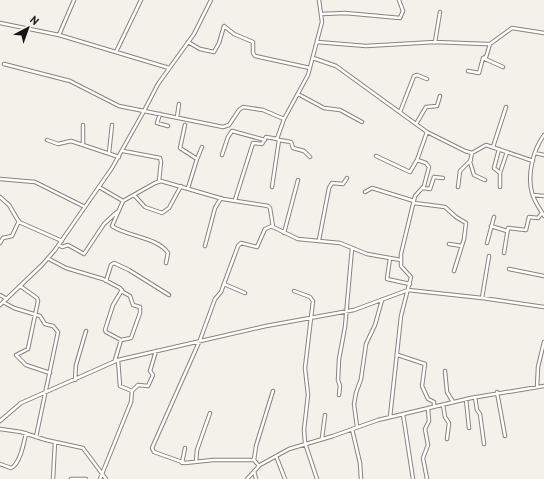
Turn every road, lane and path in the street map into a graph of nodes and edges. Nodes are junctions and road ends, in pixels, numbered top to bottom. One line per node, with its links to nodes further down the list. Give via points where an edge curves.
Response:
1 (74, 0): 10 (street)
2 (141, 0): 15 (street)
3 (211, 0): 11 (street)
4 (319, 0): 7 (street)
5 (399, 0): 7 (street, via 403,10 400,18 345,13)
6 (440, 12): 13 (street)
7 (322, 14): 12 (street)
8 (0, 23): 10 (street)
9 (544, 33): 14 (street, via 512,28)
10 (59, 35): 15 (street)
11 (188, 42): 20 (street); 21 (street, via 200,49 213,52 219,43 224,26 234,34 253,42 255,56)
12 (317, 42): 13 (street, via 366,46); 16 (street)
13 (435, 42): 14 (street)
14 (490, 44): 17 (street, via 486,57)
15 (116, 52): 20 (street)
16 (313, 58): 21 (street); 29 (street, via 329,62 348,73)
17 (483, 58): 19 (street); 22 (street, via 479,73)
18 (4, 64): 28 (street, via 70,82 119,106)
19 (503, 67)
20 (169, 68): 28 (street)
21 (310, 68): 24 (street)
22 (468, 71)
23 (427, 79): 29 (street, via 414,76)
24 (298, 94): 32 (street); 33 (street, via 324,108 340,110)
25 (440, 96): 34 (street, via 437,106 426,107)
26 (179, 104): 31 (street)
27 (506, 107): 45 (street)
28 (144, 112): 30 (street); 48 (street)
29 (400, 112): 34 (street)
30 (160, 114): 31 (street); 38 (street, via 157,123)
31 (177, 117): 32 (street, via 226,127 230,125 238,110 246,107 263,110)
32 (284, 119): 43 (street)
33 (362, 122)
34 (416, 124): 39 (street)
35 (83, 125): 44 (street)
36 (112, 125): 50 (street)
37 (185, 125): 58 (street, via 180,148)
38 (168, 126)
39 (427, 132): 51 (street); 59 (street)
40 (544, 135): 52 (street)
41 (47, 140): 44 (street, via 58,144 67,140)
42 (265, 140): 43 (street, via 266,137); 53 (street, via 232,131); 82 (street, via 262,144 253,144)
43 (278, 140): 57 (street, via 291,142 293,148); 71 (street)
44 (83, 143): 50 (street)
45 (493, 146): 47 (street); 51 (street, via 483,145)
46 (202, 147): 58 (street)
47 (499, 149): 49 (street); 62 (street, via 494,168)
48 (123, 152): 56 (street); 68 (street, via 160,158)
49 (507, 152): 61 (street); 62 (street)
50 (109, 153): 56 (street)
51 (472, 153): 60 (street)
52 (535, 153): 54 (street); 61 (street)
53 (222, 155)
54 (544, 155)
55 (376, 156): 59 (street, via 410,172)
56 (119, 157): 70 (street)
57 (310, 157)
58 (197, 160): 74 (street)
59 (417, 160): 75 (street, via 429,165)
60 (471, 160): 67 (street, via 475,177); 72 (street, via 460,170)
61 (533, 161): 78 (street)
62 (500, 173): 73 (street)
63 (347, 178): 94 (street, via 343,184 332,184 329,188)
64 (443, 178): 75 (street, via 434,177 430,189)
65 (0, 179): 85 (street, via 36,182)
66 (298, 180): 93 (street)
67 (484, 180)
68 (159, 181): 69 (street); 77 (street)
69 (181, 186): 74 (street); 77 (street, via 169,208 162,213 145,207)
70 (100, 187): 83 (street); 85 (street)
71 (272, 187)
72 (458, 187)
73 (500, 187)
74 (188, 188): 81 (street)
75 (422, 188): 84 (street, via 416,194)
76 (365, 192): 84 (street, via 375,189)
77 (134, 195): 83 (street)
78 (533, 195): 79 (street); 87 (street)
79 (544, 196)
80 (0, 197): 89 (street, via 9,205)
81 (221, 198): 82 (street); 100 (street, via 214,208)
82 (235, 200): 90 (street, via 269,206)
83 (123, 201): 86 (street)
84 (414, 202): 101 (street, via 445,207 456,218 465,221 467,228); 107 (street)
85 (85, 207): 95 (street)
86 (117, 212): 99 (street, via 104,224 84,254 68,245); 108 (street, via 112,226 144,237 165,249 168,253)
87 (542, 214): 92 (street, via 538,218 529,217 526,230 509,228)
88 (494, 216): 91 (street)
89 (18, 221): 95 (street); 96 (street, via 12,236 3,238)
90 (272, 226): 93 (street); 113 (street, via 265,229 257,247 243,243 238,245)
91 (491, 226): 92 (street); 97 (street)
92 (507, 231): 103 (street)
93 (284, 233): 94 (street, via 301,240)
94 (319, 240): 102 (street, via 340,243)
95 (62, 241): 99 (street)
96 (0, 243)
97 (487, 243)
98 (449, 244): 101 (street)
99 (59, 245): 106 (street)
100 (204, 246)
101 (462, 246): 110 (street)
102 (352, 248): 105 (street); 128 (street)
103 (504, 253)
104 (489, 256): 122 (street)
105 (390, 258): 107 (street); 114 (street, via 387,279)
106 (49, 259): 112 (street, via 66,268); 115 (street)
107 (401, 260): 114 (street, via 402,269 411,277)
108 (166, 263)
109 (509, 269): 111 (street)
110 (454, 270)
111 (544, 276)
112 (106, 281): 116 (street); 121 (street, via 111,265 117,264)
113 (224, 284): 119 (street); 133 (street, via 215,299)
114 (410, 284): 117 (street)
115 (20, 286): 123 (street); 129 (street, via 38,299)
116 (122, 290): 132 (street, via 113,305 105,330); 132 (street, via 130,296 133,305 140,307 141,310 131,338)
117 (408, 290): 122 (street); 124 (street); 136 (street, via 401,316)
118 (294, 291): 130 (street, via 311,299)
119 (245, 293)
120 (0, 295): 123 (street)
121 (169, 295)
122 (482, 298): 127 (street)
123 (7, 299): 125 (street)
124 (382, 300): 128 (street); 159 (street, via 366,344 361,380 356,393 354,404)
125 (3, 302): 126 (street); 129 (street)
126 (0, 305)
127 (544, 307)
128 (347, 311): 130 (street); 147 (street, via 339,360)
129 (35, 315): 139 (street, via 40,316 44,324 53,326 58,332); 139 (street, via 28,350 16,355 26,365)
130 (310, 318): 133 (street); 169 (street, via 305,368 308,393)
131 (86, 331): 140 (street, via 76,365)
132 (121, 340): 137 (street)
133 (200, 340): 135 (street); 175 (street, via 152,448 154,452)
134 (544, 342): 142 (street, via 538,367)
135 (156, 351): 137 (street); 143 (street, via 150,371 153,376 150,384 138,386)
136 (398, 354): 152 (street, via 425,364 422,386 428,399 434,402); 157 (street)
137 (116, 360): 140 (street); 143 (street, via 120,386)
138 (445, 371): 150 (street, via 447,392)
139 (50, 373): 145 (street)
140 (75, 380): 145 (street)
141 (544, 386): 142 (street)
142 (537, 387): 146 (street)
143 (132, 391): 179 (street, via 131,402)
144 (273, 391): 173 (street)
145 (46, 392): 158 (street, via 17,405); 165 (street)
146 (497, 392): 148 (street); 164 (street)
147 (339, 395)
148 (475, 397): 149 (street); 170 (street)
149 (466, 399): 150 (street); 160 (street)
150 (453, 402): 151 (street)
151 (443, 405): 152 (street); 167 (street, via 445,417 450,423)
152 (434, 407): 153 (street)
153 (428, 408): 155 (street); 191 (street, via 429,421 425,429 428,445 424,458)
154 (210, 413): 174 (street, via 197,450)
155 (403, 414): 157 (street); 190 (street)
156 (325, 415): 166 (street)
157 (390, 417): 159 (street)
158 (0, 421)
159 (357, 427): 162 (street)
160 (469, 428)
161 (0, 429): 163 (street)
162 (352, 429): 166 (street); 189 (street)
163 (26, 433): 165 (street); 176 (street, via 15,466 11,468)
164 (505, 436)
165 (36, 437): 168 (street)
166 (322, 438): 169 (street)
167 (448, 439)
168 (55, 442): 179 (street, via 85,449); 180 (street)
169 (305, 443): 172 (street); 188 (street)
170 (484, 444)
171 (185, 448): 175 (street)
172 (276, 456): 177 (street); 187 (street)
173 (254, 460): 174 (street); 177 (street)
174 (196, 462): 175 (street)
175 (182, 463)
176 (0, 464)
177 (259, 466): 178 (street)
178 (254, 471): 185 (street); 186 (street)
179 (101, 474): 183 (street); 184 (street)
180 (53, 479)
181 (71, 479): 182 (street)
182 (86, 479)
183 (100, 479)
184 (106, 479)
185 (247, 479)
186 (256, 479)
187 (285, 479)
188 (317, 479)
189 (361, 479)
190 (413, 479)
191 (427, 479)

